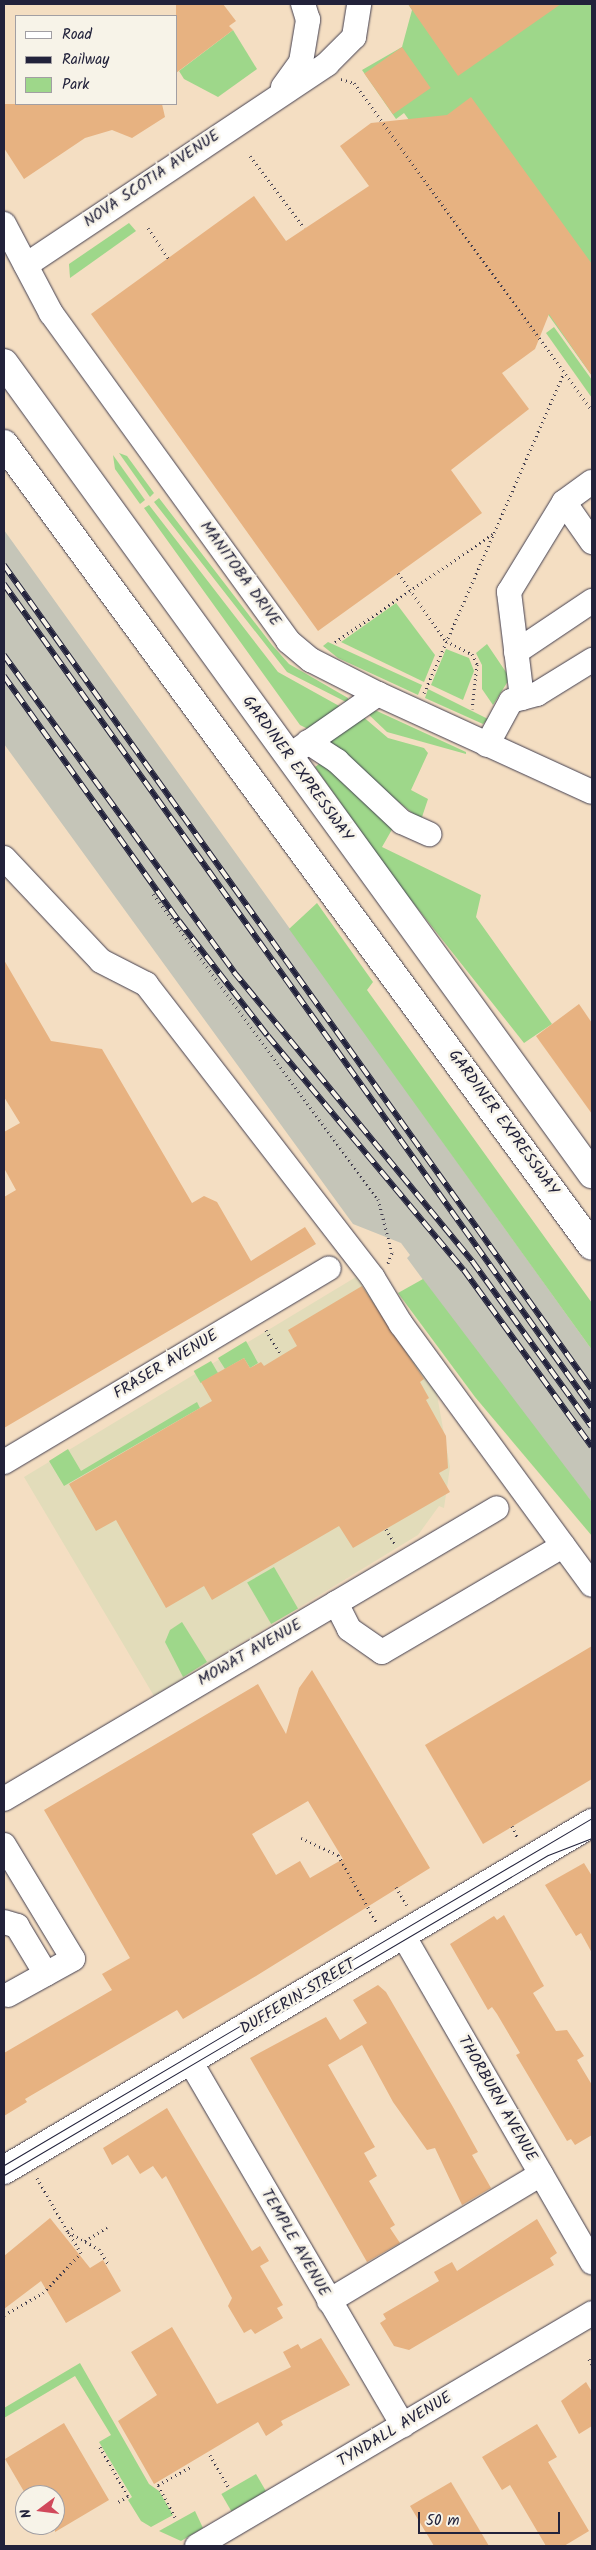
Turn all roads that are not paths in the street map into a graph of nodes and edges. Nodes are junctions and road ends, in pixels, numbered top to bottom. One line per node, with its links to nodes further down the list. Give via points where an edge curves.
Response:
1 (303, 4): 3 (street, via 308,20 301,62)
2 (359, 4): 3 (street, NOVA SCOTIA AVENUE, via 354,37 327,64)
3 (277, 94): 5 (street, NOVA SCOTIA AVENUE)
4 (4, 224): 5 (street, MANITOBA DRIVE)
5 (26, 265): 14 (street, MANITOBA DRIVE, via 51,313 288,641 311,660)
6 (4, 363): 20 (main road, GARDINER EXPRESSWAY)
7 (4, 444): 21 (main road, GARDINER EXPRESSWAY)
8 (592, 482): 9 (street)
9 (564, 502): 10 (street); 12 (street, via 509,592)
10 (592, 542)
11 (592, 601): 12 (street)
12 (516, 652): 15 (street)
13 (592, 660): 15 (street, via 538,694)
14 (378, 694): 16 (street, MANITOBA DRIVE); 18 (street, via 300,748 336,761 402,822)
15 (522, 698): 16 (street, via 511,701)
16 (487, 745): 17 (street, MANITOBA DRIVE)
17 (592, 792)
18 (429, 834)
19 (4, 858): 25 (street, via 101,961 146,984 373,1278 400,1324)
20 (592, 1174)
21 (592, 1246)
22 (329, 1268): 23 (street, FRASER AVENUE)
23 (4, 1462)
24 (497, 1508): 27 (street, MOWAT AVENUE)
25 (563, 1546): 26 (street); 27 (street, via 382,1652 349,1628)
26 (592, 1585)
27 (336, 1603): 28 (street, MOWAT AVENUE)
28 (4, 1798)
29 (592, 1824): 32 (main road, DUFFERIN STREET)
30 (4, 1845): 33 (street, via 73,1959)
31 (4, 1922): 33 (street, via 17,1926)
32 (403, 1935): 35 (main road, DUFFERIN STREET); 37 (street, THORBURN AVENUE)
33 (46, 1974): 34 (street)
34 (8, 1995)
35 (190, 2061): 36 (main road, DUFFERIN STREET); 39 (street, TEMPLE AVENUE)
36 (4, 2170)
37 (541, 2174): 38 (street, THORBURN AVENUE); 39 (street)
38 (592, 2262)
39 (329, 2301): 41 (street, TEMPLE AVENUE)
40 (592, 2313): 41 (street, TYNDALL AVENUE)
41 (403, 2425): 42 (street, TYNDALL AVENUE)
42 (197, 2546)

